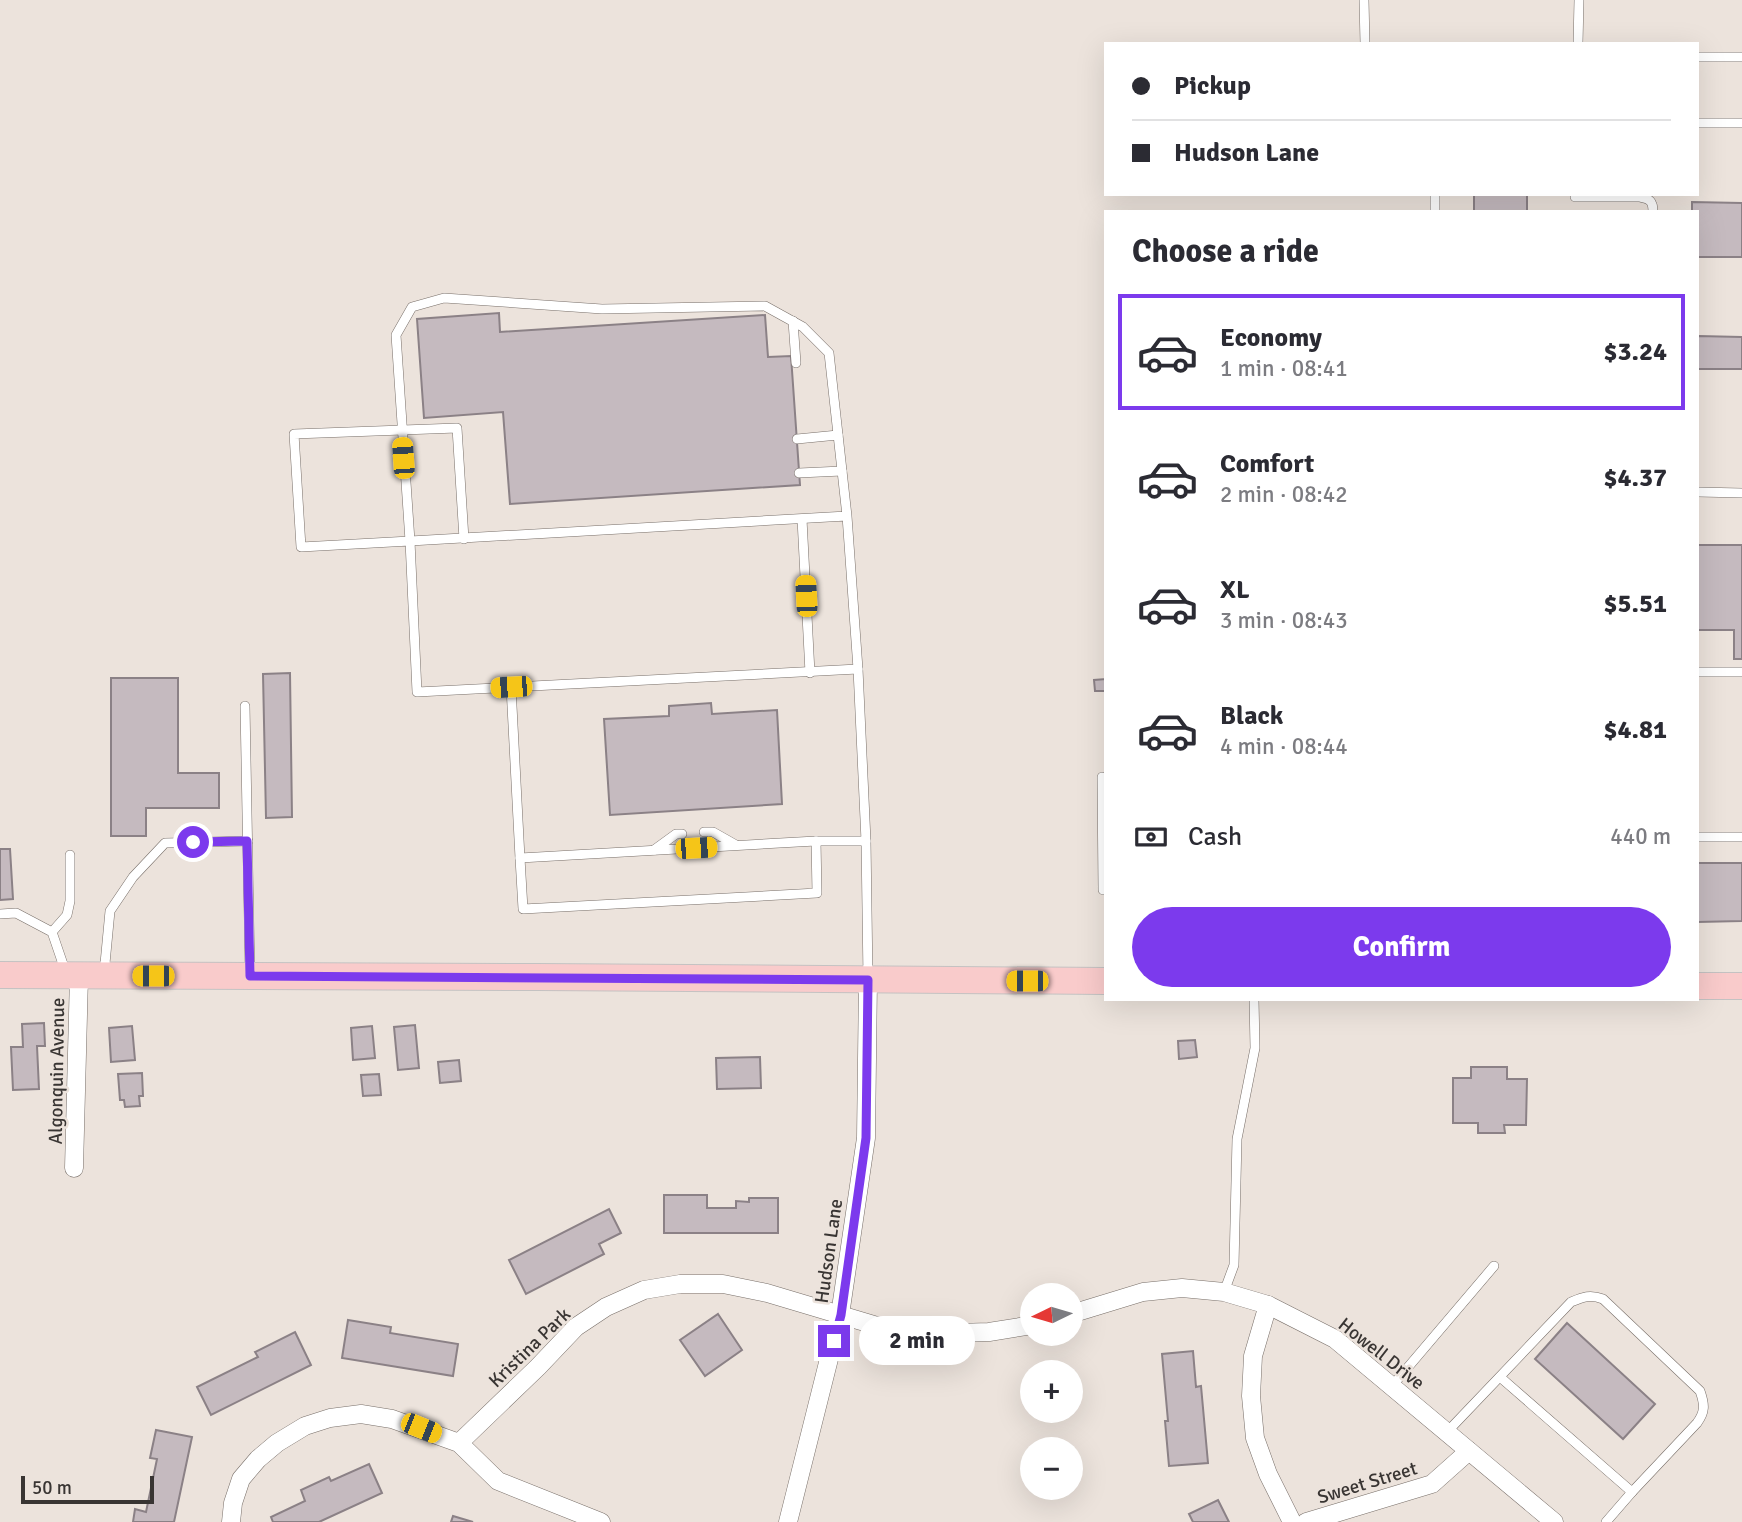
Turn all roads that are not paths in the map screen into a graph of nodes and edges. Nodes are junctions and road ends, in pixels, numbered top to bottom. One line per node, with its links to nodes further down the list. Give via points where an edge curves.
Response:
1 (1364, 0): 3 (lane)
2 (1579, 0): 4 (lane)
3 (1365, 42)
4 (1578, 42)
5 (1699, 57): 6 (lane)
6 (1742, 57)
7 (1699, 123): 8 (lane)
8 (1742, 123)
9 (1575, 197): 10 (lane, via 1640,197 1653,203)
10 (1653, 210)
11 (793, 321): 12 (lane); 13 (lane, via 765,306 602,309 444,298 412,307 396,335); 14 (lane, via 829,353)
12 (796, 363)
13 (401, 430): 22 (lane, via 457,428); 23 (lane); 23 (lane, via 295,434 300,547)
14 (838, 435): 15 (lane); 16 (lane)
15 (797, 439)
16 (842, 471): 17 (lane); 20 (lane)
17 (799, 473)
18 (1699, 492): 19 (lane)
19 (1742, 493)
20 (847, 516): 21 (lane); 24 (lane)
21 (802, 519): 22 (lane); 27 (lane)
22 (464, 539): 23 (lane)
23 (410, 541): 28 (lane, via 417,692)
24 (858, 669): 27 (lane); 37 (lane)
25 (1699, 672): 26 (lane)
26 (1742, 672)
27 (810, 673): 28 (lane)
28 (511, 687): 41 (lane)
29 (245, 706): 35 (lane)
30 (1102, 777): 42 (lane)
31 (704, 832): 38 (lane)
32 (682, 834): 39 (lane)
33 (1699, 837): 34 (lane)
34 (1742, 837)
35 (247, 841): 46 (lane, via 165,843 110,911); 47 (lane)
36 (816, 841): 37 (lane); 38 (lane); 41 (lane, via 817,893 523,908)
37 (866, 841): 48 (lane)
38 (738, 846): 39 (lane)
39 (654, 850): 41 (lane)
40 (70, 855): 44 (lane, via 67,915)
41 (520, 858)
42 (1104, 890)
43 (0, 914): 44 (lane, via 16,914)
44 (52, 932): 46 (lane)
45 (0, 975): 46 (main road)
46 (83, 976): 47 (main road); 53 (street, Algonquin Avenue)
47 (250, 976): 48 (main road)
48 (868, 980): 49 (main road); 58 (street, Hudson Lane, via 866,1138)
49 (1104, 981)
50 (1699, 986): 51 (main road)
51 (1742, 986)
52 (1254, 1001): 55 (lane, via 1255,1048 1237,1139 1234,1265)
53 (75, 1168)
54 (1494, 1266): 61 (lane)
55 (1224, 1292): 56 (street, Howell Drive); 57 (street, Howell Drive, via 1182,1288 1143,1292)
56 (1268, 1304): 61 (street, Howell Drive, via 1335,1339); 69 (street, via 1252,1356 1255,1438)
57 (1083, 1310)
58 (841, 1315): 59 (street, via 891,1330 957,1333); 63 (street, Kristina Park, via 723,1284 644,1290 576,1327); 68 (street, Hudson Lane)
59 (1020, 1327)
60 (1500, 1377): 62 (lane); 65 (lane); 65 (lane, via 1571,1302 1585,1296 1602,1299 1700,1391 1704,1402 1697,1423)
61 (1392, 1386): 62 (street, Howell Drive)
62 (1447, 1432): 64 (street, Howell Drive)
63 (459, 1443): 66 (street, via 392,1419 361,1414 305,1426 277,1443 242,1479); 67 (street, via 498,1481)
64 (1469, 1451): 70 (street, Sweet Street, via 1432,1484); 71 (street, Howell Drive)
65 (1632, 1492): 72 (lane)
66 (231, 1522)
67 (601, 1522)
68 (788, 1522)
69 (1292, 1522)
70 (1306, 1522)
71 (1554, 1522)
72 (1606, 1522)

